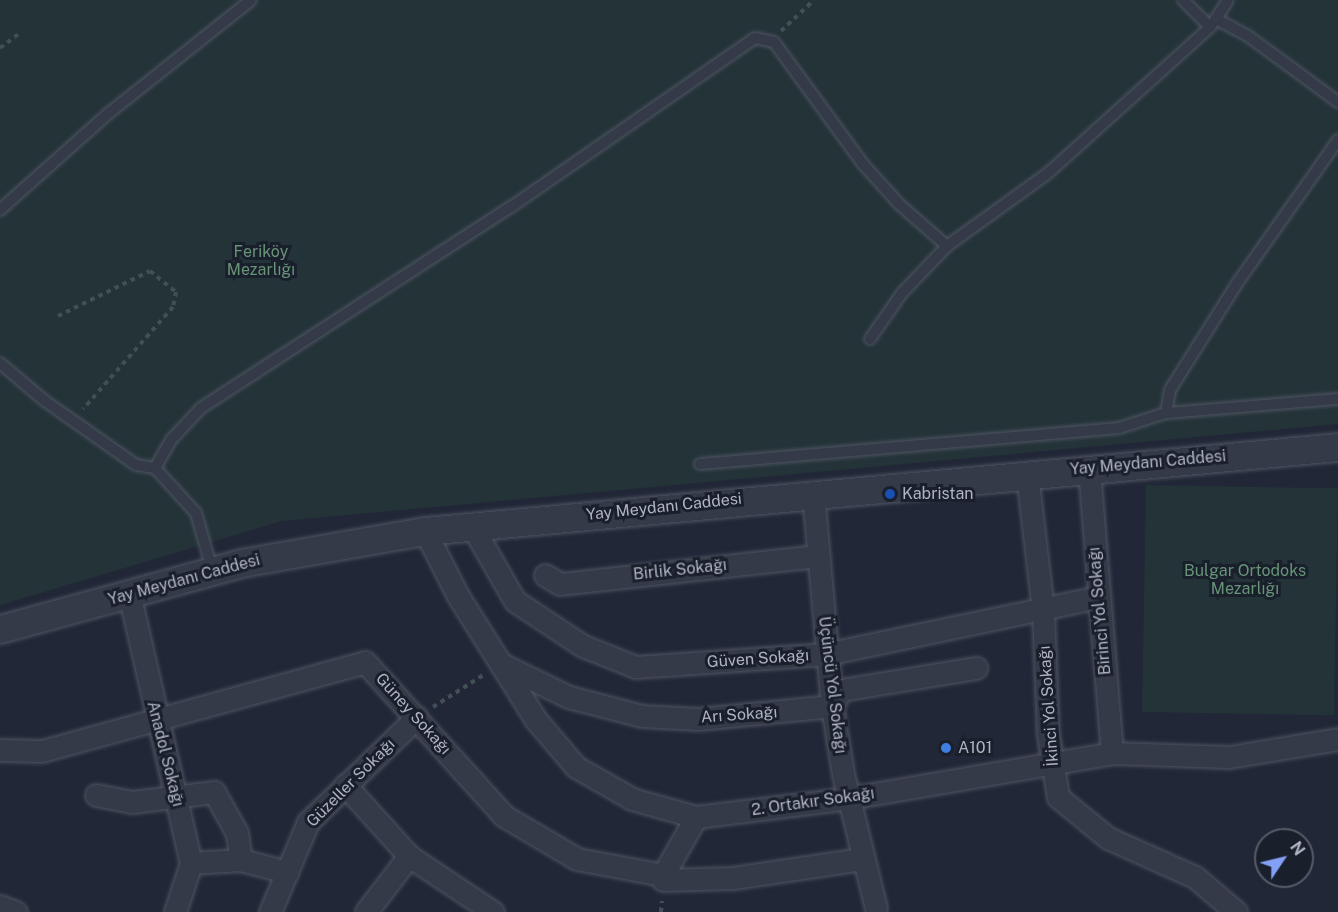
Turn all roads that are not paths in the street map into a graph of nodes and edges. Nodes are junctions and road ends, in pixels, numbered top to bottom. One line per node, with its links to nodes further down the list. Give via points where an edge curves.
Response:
1 (251, 0): 7 (lane, via 109,113)
2 (1183, 0): 4 (lane)
3 (1228, 0): 4 (lane)
4 (1213, 23): 5 (lane, via 1248,36); 8 (lane, via 1047,174)
5 (1338, 102)
6 (1338, 140): 12 (lane, via 1238,282 1176,380)
7 (0, 210)
8 (947, 246): 9 (lane, via 902,293); 15 (lane, via 899,204 863,164 774,42 755,38 511,207 201,408 171,440)
9 (870, 339)
10 (0, 363): 15 (lane, via 136,465)
11 (1338, 399): 12 (lane)
12 (1166, 413): 14 (lane, via 1119,428)
13 (1338, 447): 16 (street, Yay Meydanı Caddesi)
14 (700, 464)
15 (155, 468): 22 (lane, via 196,513)
16 (1089, 468): 17 (street, Yay Meydanı Caddesi); 25 (street, Birinci Yol Sokağı)
17 (1027, 474): 18 (street, Yay Meydanı Caddesi); 26 (street, İkinci Yol Sokağı)
18 (813, 493): 19 (street, Yay Meydanı Caddesi); 21 (street, Üçüncü Yol Sokağı)
19 (472, 526): 20 (street, Yay Meydanı Caddesi); 28 (street, Güven Sokağı, via 515,601 583,646 636,667)
20 (425, 531): 22 (street, Yay Meydanı Caddesi); 29 (street, 2. Ortakır Sokağı, via 458,596)
21 (818, 556): 23 (street, Birlik Sokağı, via 560,584); 28 (street, Üçüncü Yol Sokağı)
22 (213, 570): 24 (street, Yay Meydanı Caddesi)
23 (545, 575)
24 (129, 594): 27 (street, Yay Meydanı Caddesi); 33 (street, Anadol Sokağı)
25 (1099, 597): 26 (street, Güven Sokağı); 36 (street, Birinci Yol Sokağı)
26 (1043, 611): 28 (street, Güven Sokağı); 37 (street, İkinci Yol Sokağı)
27 (4, 624)
28 (826, 654): 31 (street, Üçüncü Yol Sokağı)
29 (501, 664): 31 (street, Arı Sokağı, via 569,697 642,716 733,717); 42 (street, 2. Ortakır Sokağı, via 536,720 576,767 632,799)
30 (976, 668): 31 (street, via 841,690)
31 (832, 706): 41 (street, Üçüncü Yol Sokağı)
32 (417, 717): 33 (street, Güney Sokağı, via 365,662); 38 (street, Güzeller Sokağı); 42 (street, Güney Sokağı, via 504,816 577,859 663,875)
33 (156, 720): 35 (street, Güney Sokağı, via 42,751); 40 (street, Anadol Sokağı)
34 (1338, 739): 36 (street, 2. Ortakır Sokağı, via 1229,757)
35 (0, 750)
36 (1112, 753): 37 (street, 2. Ortakır Sokağı)
37 (1052, 760): 41 (street, 2. Ortakır Sokağı); 56 (street, İkinci Yol Sokağı, via 1058,797 1107,838 1195,877)
38 (345, 785): 43 (street); 47 (street, Güzeller Sokağı, via 308,822)
39 (96, 795): 40 (street, via 132,802)
40 (175, 798): 45 (street, via 214,792 237,834); 46 (street, Anadol Sokağı)
41 (850, 798): 42 (street, 2. Ortakır Sokağı); 44 (street, Üçüncü Yol Sokağı)
42 (696, 817)
43 (409, 856): 54 (street); 55 (street)
44 (862, 859): 48 (street, via 733,878); 50 (street, Üçüncü Yol Sokağı)
45 (241, 860): 46 (street); 47 (street)
46 (191, 863): 52 (street)
47 (287, 872): 53 (street, Güzeller Sokağı)
48 (663, 880)
49 (0, 906): 51 (street)
50 (876, 909)
51 (16, 912)
52 (175, 912)
53 (270, 912)
54 (366, 912)
55 (493, 912)
56 (1236, 912)

